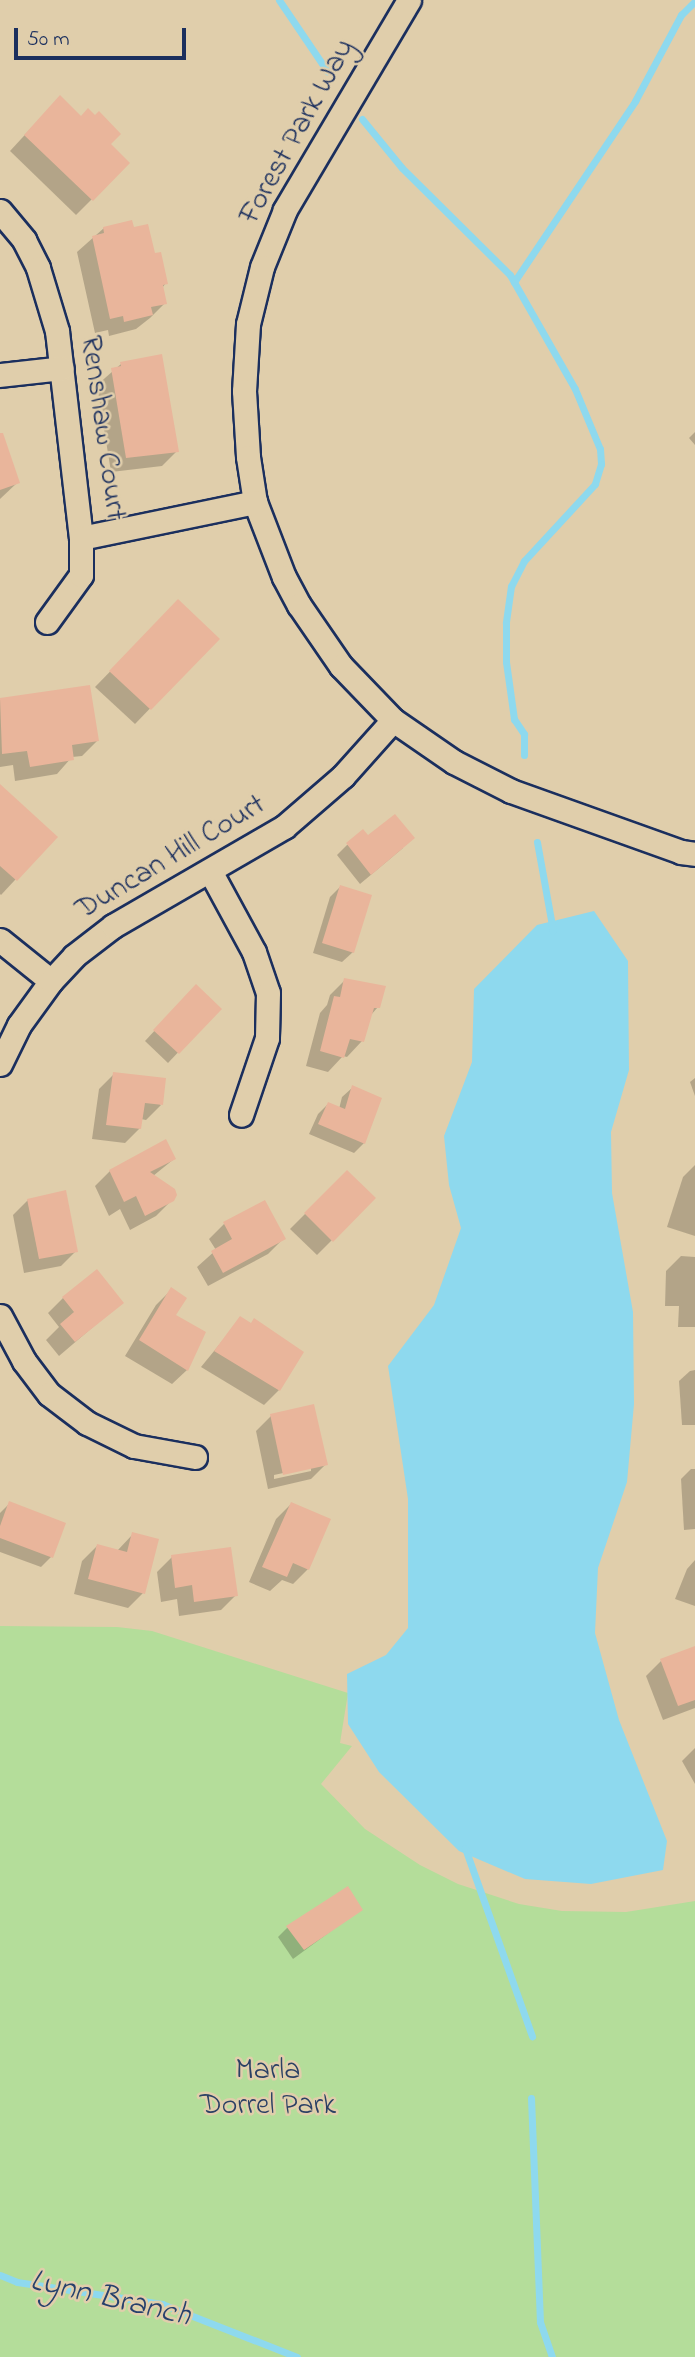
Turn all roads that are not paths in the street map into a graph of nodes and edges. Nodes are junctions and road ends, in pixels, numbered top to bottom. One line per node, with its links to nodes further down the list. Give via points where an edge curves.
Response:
1 (409, 0): 5 (street, Forest Park Way, via 285,211 262,267 248,324 244,391 247,457)
2 (0, 211): 3 (street, Renshaw Court, via 24,240 38,268 58,331)
3 (62, 368): 4 (street); 6 (street, Renshaw Court)
4 (0, 375)
5 (255, 502): 6 (street, Renshaw Court); 8 (street, Forest Park Way, via 284,577 305,615 341,666)
6 (81, 538): 7 (street, via 82,575)
7 (47, 622)
8 (393, 720): 9 (street, Forest Park Way, via 454,762 511,792); 10 (street, Duncan Hill Court, via 315,803)
9 (695, 854)
10 (211, 871): 12 (street, Duncan Hill Court, via 113,926); 14 (street, via 254,952 268,993 267,1038)
11 (0, 940): 12 (street)
12 (51, 981): 13 (street, Duncan Hill Court, via 19,1025)
13 (0, 1064)
14 (242, 1115)
15 (0, 1316): 16 (street, via 24,1361 49,1394 87,1423 134,1446)
16 (195, 1457)

